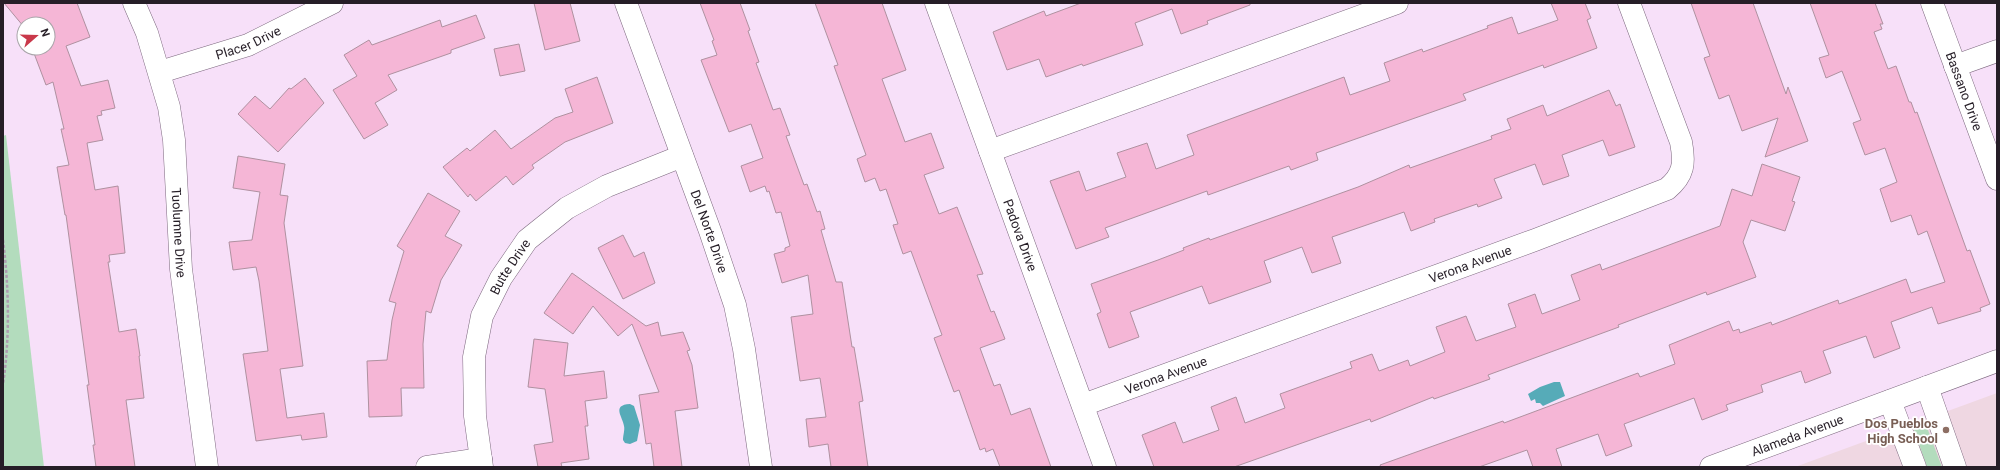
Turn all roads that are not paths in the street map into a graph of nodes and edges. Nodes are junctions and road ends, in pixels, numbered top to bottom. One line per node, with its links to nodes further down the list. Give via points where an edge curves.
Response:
1 (134, 3): 10 (street, Tuolumne Drive)
2 (332, 3): 10 (street, Placer Drive, via 248,45)
3 (626, 3): 12 (street, Del Norte Drive)
4 (936, 3): 11 (street, Padova Drive)
5 (1397, 3): 11 (street)
6 (1630, 3): 17 (street, Verona Avenue, via 1681,142 1683,159 1680,176 1667,189 1535,240)
7 (1932, 3): 9 (street, Bassano Drive)
8 (1997, 51): 9 (street)
9 (1955, 66): 13 (street, Bassano Drive)
10 (160, 72): 19 (street, Tuolumne Drive, via 173,134 181,269)
11 (990, 151): 17 (street, Padova Drive)
12 (682, 156): 18 (street, Butte Drive, via 607,186 567,208 527,240 501,278 482,316 474,357 475,416); 21 (street, Del Norte Drive, via 735,304)
13 (1997, 179)
14 (1997, 361): 15 (street, Alameda Avenue)
15 (1927, 387): 16 (street, Alameda Avenue); 25 (street)
16 (1890, 401): 23 (street, Alameda Avenue); 24 (street)
17 (1083, 405): 22 (street, Padova Drive)
18 (482, 463): 20 (street)
19 (207, 467)
20 (427, 467)
21 (761, 467)
22 (1105, 467)
23 (1711, 467)
24 (1915, 467)
25 (1955, 467)

